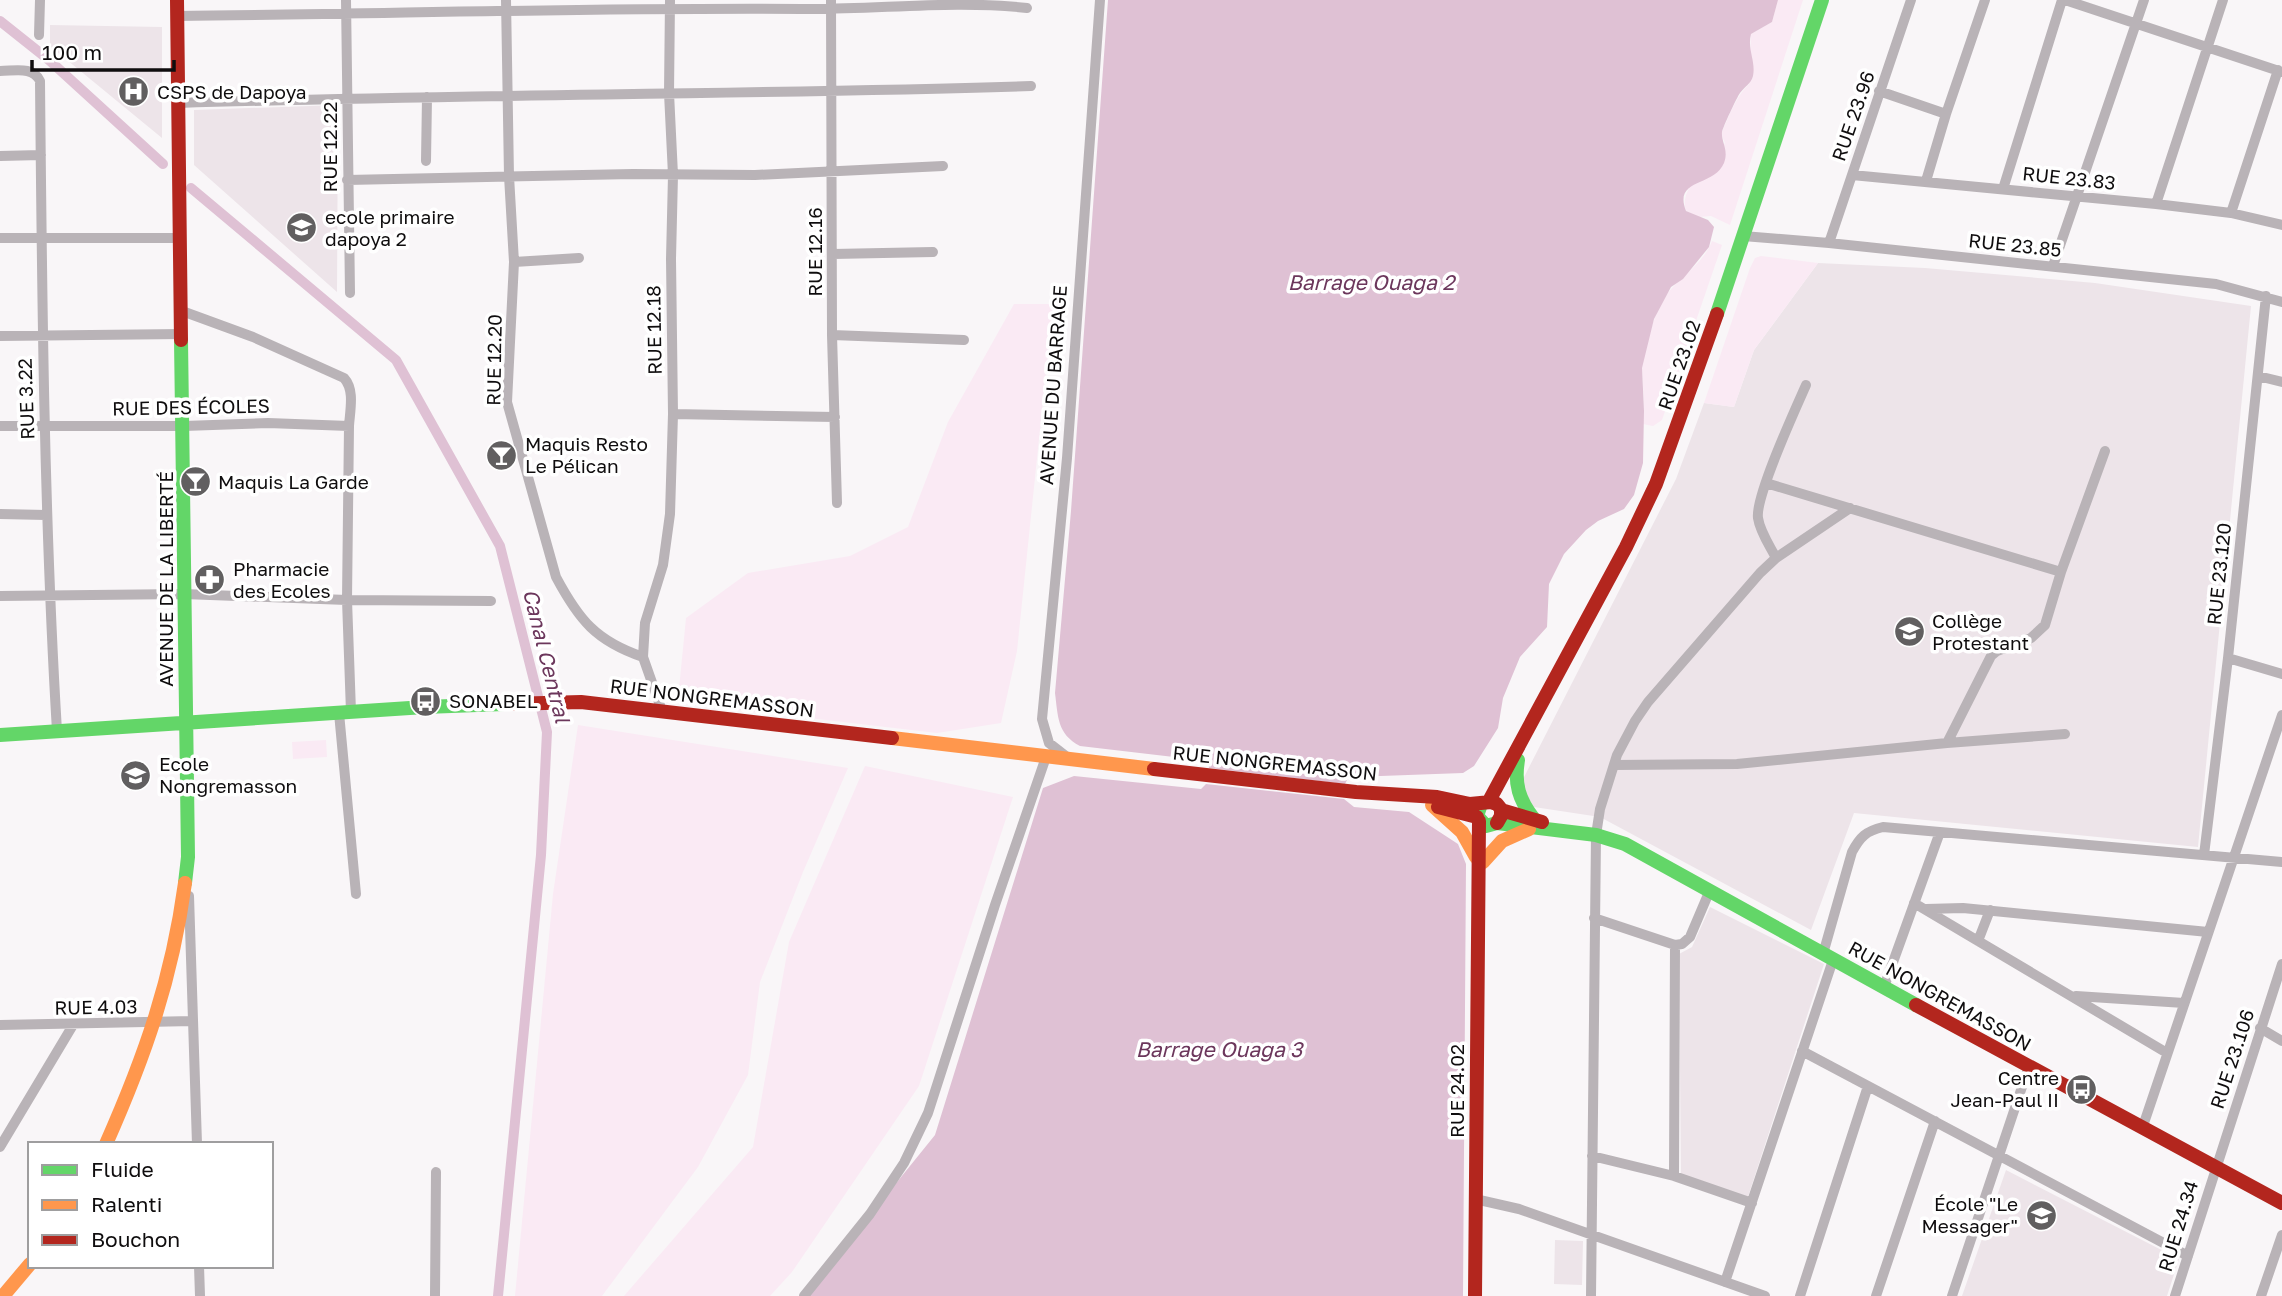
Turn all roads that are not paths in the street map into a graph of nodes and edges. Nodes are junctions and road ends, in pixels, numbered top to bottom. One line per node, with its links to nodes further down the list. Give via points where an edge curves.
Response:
1 (40, 0): 20 (street)
2 (177, 0): 18 (street, AVENUE DE LA LIBERTÉ)
3 (345, 0): 17 (street, RUE 12.22)
4 (506, 0): 16 (street, RUE 12.20)
5 (1100, 0): 103 (street, AVENUE DU BARRAGE, via 1067,458 1042,719 1049,743)
6 (1822, 0): 48 (street, RUE 23.02)
7 (1911, 0): 26 (street, RUE 23.96)
8 (1985, 0): 32 (street)
9 (2064, 0): 19 (street); 43 (street)
10 (2144, 0): 19 (street)
11 (2223, 0): 21 (street)
12 (989, 2): 14 (street); 15 (street)
13 (670, 4): 14 (street); 16 (street); 27 (street, RUE 12.18)
14 (831, 4): 25 (street, RUE 12.16)
15 (1027, 8)
16 (506, 11): 17 (street); 28 (street, RUE 12.20)
17 (346, 14): 18 (street); 30 (street, RUE 12.22)
18 (177, 16): 31 (street, AVENUE DE LA LIBERTÉ)
19 (2136, 24): 21 (street); 44 (street)
20 (39, 36)
21 (2206, 47): 23 (street); 45 (street)
22 (0, 71): 33 (street, RUE 3.22, via 31,70 38,76)
23 (2280, 71): 46 (street)
24 (1031, 86): 25 (street)
25 (830, 92): 27 (street); 37 (street, RUE 12.16)
26 (1880, 92): 32 (street); 39 (street, RUE 23.96)
27 (669, 93): 28 (street); 38 (street, RUE 12.18)
28 (509, 96): 29 (street); 40 (street, RUE 12.20)
29 (428, 97): 30 (street); 35 (street)
30 (347, 98): 31 (street); 41 (street, RUE 12.22)
31 (179, 103): 51 (street, AVENUE DE LA LIBERTÉ)
32 (1946, 114): 42 (street)
33 (41, 155): 34 (street); 50 (street, RUE 3.22)
34 (0, 156)
35 (426, 161)
36 (943, 166): 37 (street)
37 (832, 172): 38 (street); 54 (street, RUE 12.16)
38 (673, 175): 40 (street); 70 (street, RUE 12.18)
39 (1852, 175): 42 (street, RUE 23.83); 52 (street, RUE 23.96)
40 (509, 176): 41 (street); 56 (street, RUE 12.20)
41 (347, 180): 58 (street, RUE 12.22)
42 (1926, 181): 43 (street, RUE 23.83)
43 (2003, 189): 44 (street, RUE 23.83)
44 (2077, 197): 45 (street, RUE 23.83); 57 (street)
45 (2156, 204): 46 (street, RUE 23.83)
46 (2231, 213): 47 (street, RUE 23.83)
47 (2282, 225)
48 (1743, 236): 52 (street, RUE 23.85); 96 (street, RUE 23.02, via 1656,485)
49 (0, 238): 50 (street)
50 (41, 238): 51 (street); 65 (street, RUE 3.22)
51 (181, 238): 61 (street, AVENUE DE LA LIBERTÉ)
52 (1829, 243): 57 (street, RUE 23.85)
53 (933, 252): 54 (street)
54 (833, 254): 63 (street, RUE 12.16)
55 (579, 258): 56 (street)
56 (514, 262): 89 (street, RUE 12.20, via 507,402 556,577 591,629)
57 (2053, 266): 59 (street, RUE 23.85, via 2216,284)
58 (350, 293)
59 (2266, 296): 60 (street, RUE 23.85); 67 (street, RUE 23.120)
60 (2282, 302)
61 (182, 311): 62 (street, AVENUE DE LA LIBERTÉ); 75 (street, via 344,378 351,392)
62 (182, 334): 65 (street); 74 (street, AVENUE DE LA LIBERTÉ)
63 (832, 335): 66 (street); 71 (street, RUE 12.16)
64 (0, 336): 65 (street)
65 (42, 336): 72 (street, RUE 3.22)
66 (964, 340)
67 (2258, 376): 68 (street); 90 (street, RUE 23.120)
68 (2282, 382)
69 (1805, 385): 77 (street)
70 (673, 414): 71 (street); 89 (street, RUE 12.18, via 667,548 647,610)
71 (835, 417): 78 (street, RUE 12.16)
72 (45, 425): 73 (street, RUE DES ÉCOLES); 74 (street, RUE DES ÉCOLES); 81 (street, RUE 3.22)
73 (0, 426)
74 (184, 426): 75 (street, RUE DES ÉCOLES); 84 (street, AVENUE DE LA LIBERTÉ)
75 (349, 426): 87 (street)
76 (2105, 451): 83 (street)
77 (1766, 483): 79 (street); 82 (street, via 1758,518)
78 (837, 503)
79 (1850, 508): 82 (street); 83 (street)
80 (0, 514): 81 (street)
81 (46, 515): 86 (street, RUE 3.22)
82 (1776, 558): 104 (street, via 1648,702 1624,739)
83 (2061, 572): 100 (street, via 2045,625 2031,638 1991,656)
84 (184, 594): 86 (street); 87 (street); 95 (street, AVENUE DE LA LIBERTÉ)
85 (0, 596): 86 (street)
86 (49, 596): 97 (street, RUE 3.22)
87 (347, 600): 88 (street); 93 (street)
88 (491, 601)
89 (643, 657): 92 (street)
90 (2228, 658): 91 (street); 111 (street, RUE 23.120)
91 (2282, 674)
92 (662, 711): 93 (street, RUE NONGREMASSON, via 532,702); 101 (street, RUE NONGREMASSON)
93 (345, 713): 95 (street, RUE NONGREMASSON); 117 (street)
94 (2282, 715): 113 (street)
95 (186, 723): 97 (street, RUE NONGREMASSON); 112 (street, AVENUE DE LA LIBERTÉ)
96 (1532, 724): 102 (street, RUE 23.02); 107 (street, RUE 23.02)
97 (57, 731): 99 (street, RUE NONGREMASSON)
98 (2064, 734): 100 (street)
99 (0, 735)
100 (1947, 743): 104 (street, via 1737,764)
101 (1046, 757): 103 (street, RUE NONGREMASSON); 161 (street, via 928,1113 904,1163 870,1214)
102 (1518, 759): 107 (street, RUE 23.02); 108 (street, via 1517,794)
103 (1072, 760): 105 (street, RUE NONGREMASSON)
104 (1614, 765): 110 (street)
105 (1417, 798): 106 (street, RUE NONGREMASSON); 107 (street, RUE NONGREMASSON, via 1434,797)
106 (1432, 806): 107 (street, RUE NONGREMASSON); 114 (street, via 1462,832)
107 (1489, 814): 108 (street, RUE NONGREMASSON); 114 (street, RUE 24.02)
108 (1534, 823): 110 (street, RUE NONGREMASSON); 114 (street, via 1502,841)
109 (1940, 832): 111 (street); 118 (street); 124 (street, via 1884,827 1860,838 1852,852)
110 (1596, 835): 116 (street, RUE NONGREMASSON, via 1625,844); 120 (street)
111 (2204, 855): 113 (street)
112 (188, 857): 129 (street); 130 (street, AVENUE DE LA LIBERTÉ, via 173,958)
113 (2233, 858): 115 (street); 121 (street)
114 (1481, 862): 149 (street, RUE 24.02, via 1477,886)
115 (2282, 863)
116 (1710, 890): 123 (street, via 1690,937); 124 (street, RUE NONGREMASSON)
117 (356, 894)
118 (1919, 906): 119 (street); 122 (street); 126 (street)
119 (1990, 911): 121 (street); 122 (street)
120 (1594, 918): 123 (street); 144 (street)
121 (2208, 932): 128 (street)
122 (1978, 941): 127 (street)
123 (1675, 945): 148 (street)
124 (1828, 957): 126 (street, RUE NONGREMASSON); 135 (street)
125 (2282, 964): 133 (street, RUE 23.106)
126 (1884, 987): 137 (street, RUE NONGREMASSON)
127 (2072, 996): 128 (street); 136 (street)
128 (2184, 1003): 136 (street)
129 (193, 1021): 130 (street, RUE 4.03); 142 (street)
130 (155, 1023): 132 (street, RUE 4.03); 141 (street, AVENUE DE LA LIBERTÉ)
131 (0, 1025): 132 (street, RUE 4.03)
132 (73, 1025): 143 (street)
133 (2260, 1028): 134 (street); 146 (street, RUE 23.106)
134 (2282, 1041)
135 (1802, 1051): 138 (street); 150 (street)
136 (2167, 1053): 140 (street)
137 (2029, 1066): 140 (street, RUE NONGREMASSON); 145 (street)
138 (1868, 1086): 139 (street); 165 (street)
139 (1935, 1121): 145 (street); 166 (street)
140 (2143, 1126): 146 (street, RUE NONGREMASSON)
141 (107, 1142)
142 (197, 1142)
143 (0, 1147)
144 (1592, 1156): 148 (street); 152 (street)
145 (1999, 1156): 154 (street); 167 (street)
146 (2215, 1166): 151 (street, RUE NONGREMASSON); 154 (street, RUE 24.34)
147 (436, 1172): 160 (street)
148 (1674, 1176): 150 (street)
149 (1475, 1199): 152 (street); 162 (street, RUE 24.02)
150 (1752, 1203): 157 (street)
151 (2282, 1203)
152 (1592, 1235): 157 (street); 163 (street)
153 (2282, 1235): 169 (street)
154 (2188, 1256): 168 (street, RUE 24.34)
155 (28, 1266): 158 (street)
156 (199, 1268): 159 (street)
157 (1726, 1282): 164 (street)
158 (3, 1296)
159 (201, 1296)
160 (435, 1296)
161 (804, 1296)
162 (1475, 1296)
163 (1591, 1296)
164 (1765, 1296)
165 (1800, 1296)
166 (1876, 1296)
167 (1952, 1296)
168 (2175, 1296)
169 (2261, 1296)

